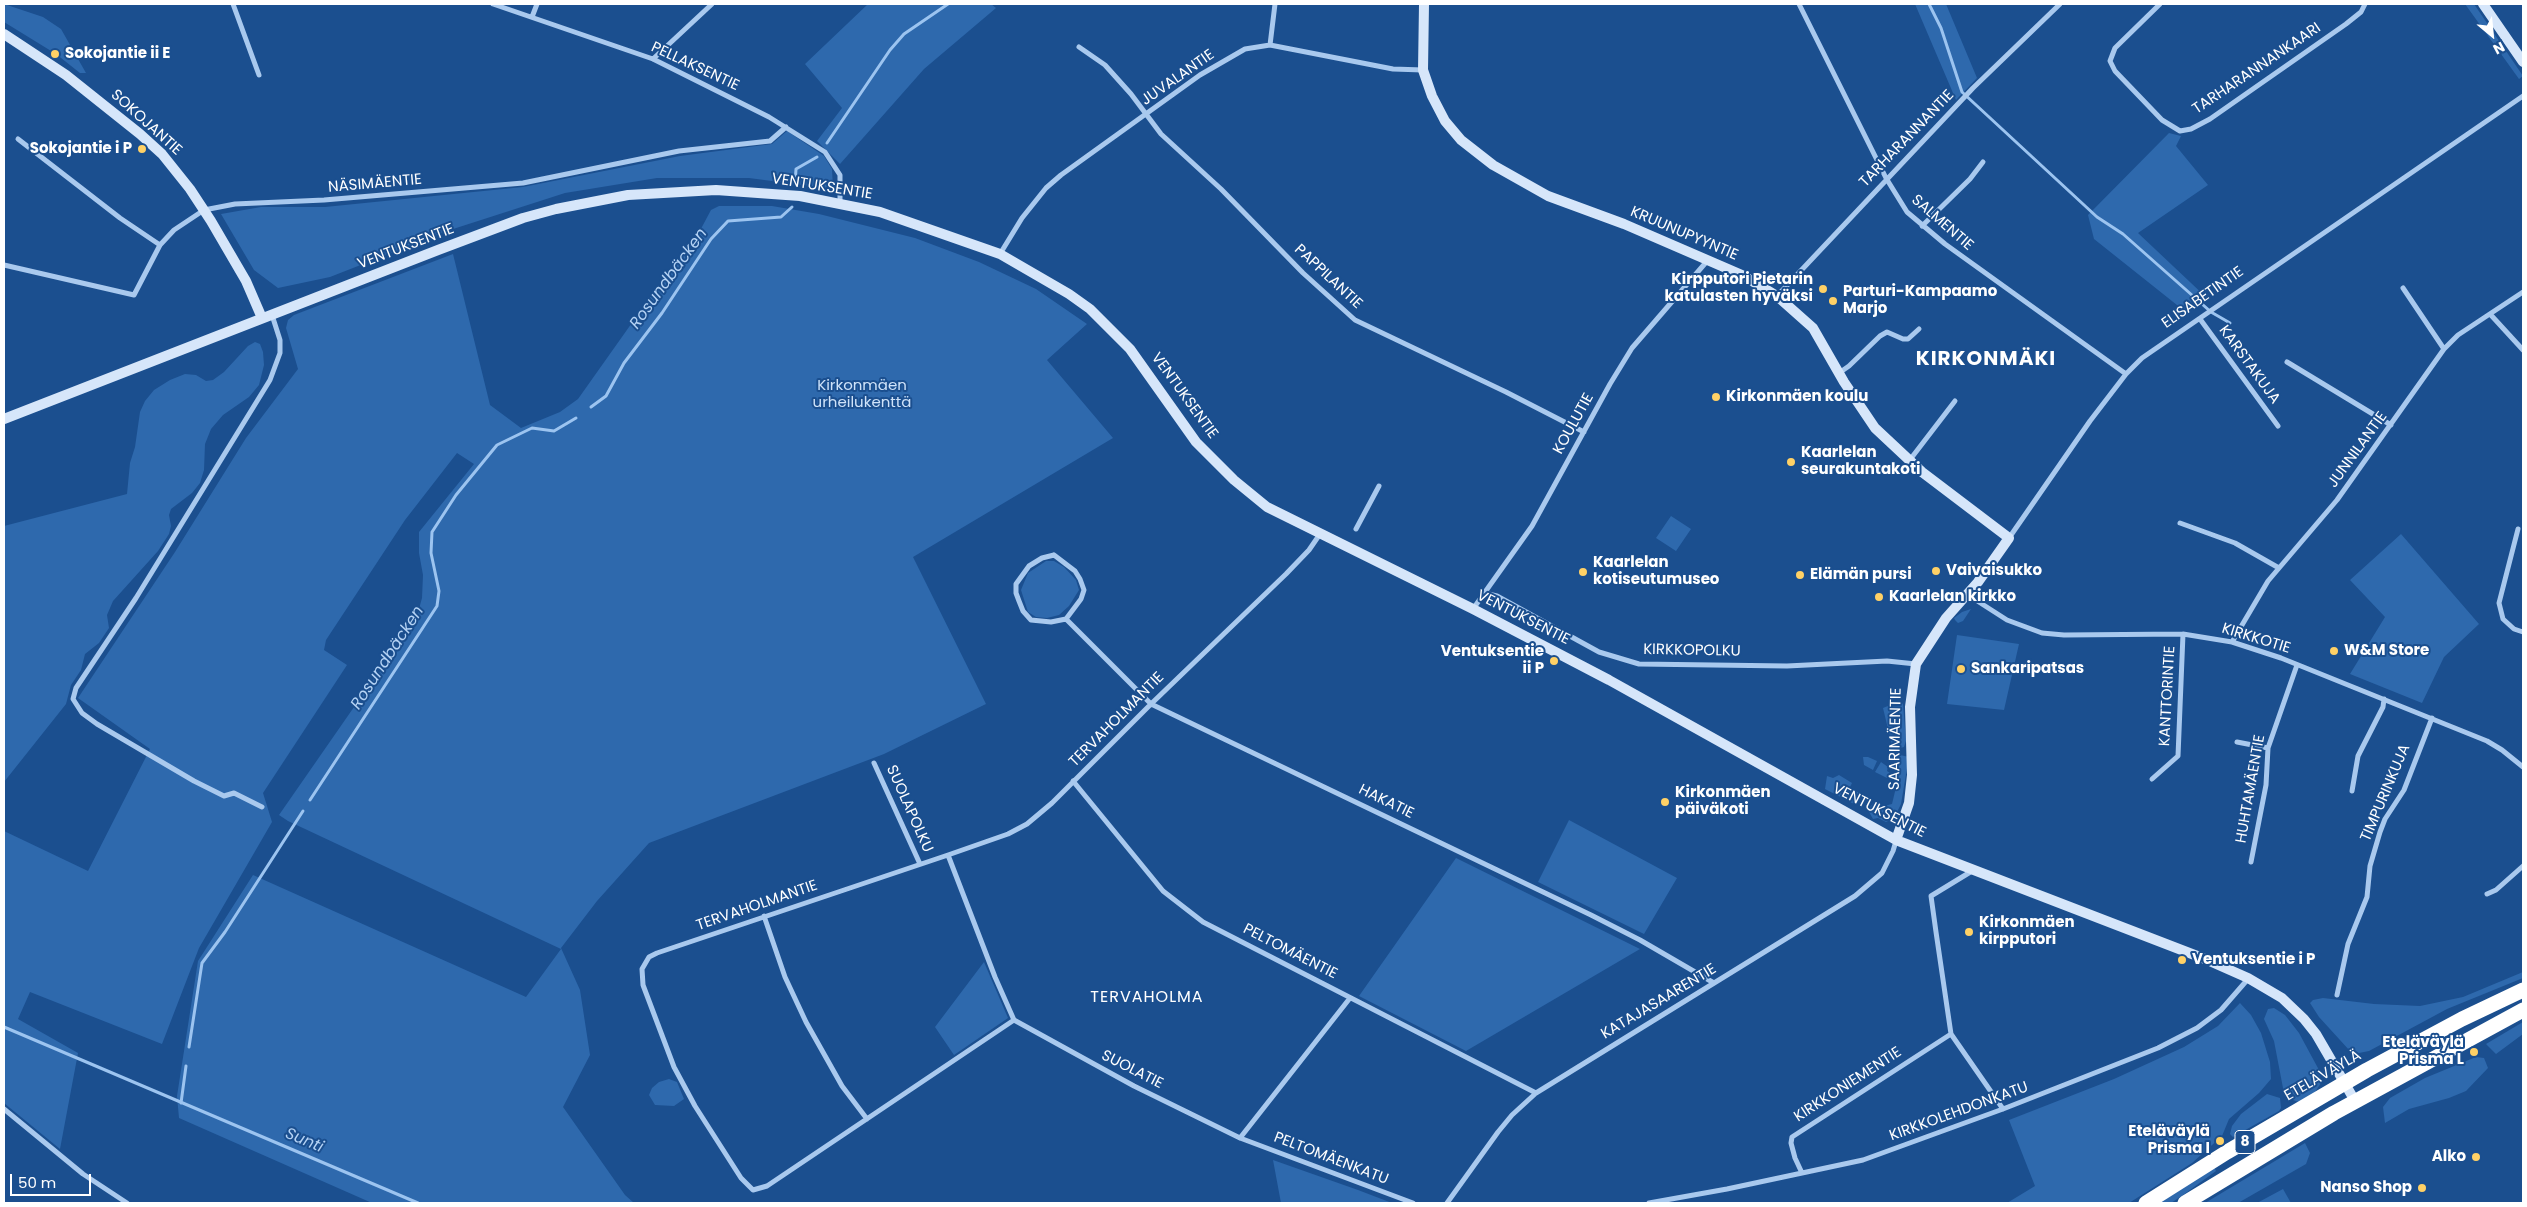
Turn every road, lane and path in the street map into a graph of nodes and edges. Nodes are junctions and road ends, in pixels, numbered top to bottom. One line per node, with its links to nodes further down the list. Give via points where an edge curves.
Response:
1 (233, 4): 19 (street)
2 (493, 4): 12 (street, PELLAKSENTIE)
3 (537, 4): 12 (street)
4 (712, 4): 16 (street)
5 (1275, 4): 14 (street)
6 (1424, 4): 18 (main road, KRUUNUPYYNTIE)
7 (1799, 4): 25 (street, SALMENTIE)
8 (2060, 4): 25 (street, TARHARANNANTIE)
9 (2160, 4): 10 (street, TARHARANNANKAARI, via 2115,48 2110,61 2115,71 2162,120 2180,131 2210,119 2354,18)
10 (2365, 4)
11 (2483, 4): 17 (main road)
12 (532, 18): 16 (street, PELLAKSENTIE)
13 (4, 34): 27 (main road, SOKOJANTIE, via 66,75 140,134 176,170)
14 (1270, 45): 18 (street, JUVALANTIE, via 1393,69); 21 (street, JUVALANTIE, via 1256,45 1233,55 1200,75)
15 (1079, 47): 21 (street, PAPPILANTIE, via 1105,65)
16 (653, 59): 22 (street, PELLAKSENTIE)
17 (2523, 62)
18 (1423, 70): 31 (main road, KRUUNUPYYNTIE, via 1445,122 1492,165 1548,196)
19 (259, 75)
20 (2523, 96): 38 (street, ELISABETINTIE)
21 (1146, 116): 30 (street, JUVALANTIE, via 1046,188 1022,218); 49 (street, PAPPILANTIE, via 1303,273 1355,320)
22 (786, 127): 26 (street, PELLAKSENTIE, via 820,149 835,165 840,176); 27 (street, NÄSIMÄENTIE, via 770,141 679,151 523,183 235,204)
23 (18, 139): 29 (street, via 120,218)
24 (1982, 162): 28 (street, via 1970,179)
25 (1886, 178): 28 (street, SALMENTIE, via 1897,199); 35 (street, TARHARANNANTIE)
26 (840, 203): 30 (main road, VENTUKSENTIE, via 916,224); 37 (main road, VENTUKSENTIE, via 776,193 716,190 658,192 598,200 523,218)
27 (204, 210): 29 (street, NÄSIMÄENTIE, via 174,230); 37 (main road, SOKOJANTIE)
28 (1922, 226): 44 (street, SALMENTIE)
29 (160, 244): 32 (street, NÄSIMÄENTIE, via 134,295)
30 (1000, 254): 55 (main road, VENTUKSENTIE, via 1090,309 1130,348 1196,442 1234,480 1266,507)
31 (1708, 260): 35 (main road, KRUUNUPYYNTIE); 49 (street, KOULUTIE, via 1632,348)
32 (4, 265)
33 (2403, 288): 40 (street)
34 (2523, 292): 36 (street, JUNNILANTIE)
35 (1777, 296): 43 (main road, KRUUNUPYYNTIE, via 1813,328)
36 (2490, 314): 40 (street, JUNNILANTIE, via 2458,335); 41 (street)
37 (267, 316): 46 (main road, VENTUKSENTIE); 77 (street, via 280,340 280,353 270,380 147,582 76,688 73,699 82,713 97,724 194,781 224,796 234,793)
38 (2200, 319): 44 (street, ELISABETINTIE, via 2142,358); 48 (street, KARSTAKUJA)
39 (1918, 329): 43 (street, via 1908,339 1887,332)
40 (2444, 349): 47 (street, JUNNILANTIE)
41 (2523, 350)
42 (2287, 362): 47 (street)
43 (1839, 373): 50 (main road, KRUUNUPYYNTIE, via 1875,428)
44 (2126, 374): 56 (street, ELISABETINTIE)
45 (1955, 401): 50 (street)
46 (4, 419)
47 (2391, 425): 57 (street, JUNNILANTIE, via 2337,500)
48 (2278, 426)
49 (1584, 432): 58 (street, KOULUTIE, via 1532,526)
50 (1909, 461): 56 (main road, KRUUNUPYYNTIE)
51 (1379, 486): 53 (street)
52 (2180, 523): 57 (street, via 2235,543)
53 (1356, 529)
54 (2518, 529): 62 (street, via 2499,603 2503,620)
55 (1320, 534): 60 (main road, VENTUKSENTIE); 68 (street, TERVAHOLMANTIE, via 1286,574)
56 (2009, 538): 59 (main road, ELISABETINTIE)
57 (2279, 568): 64 (street, JUNNILANTIE, via 2254,602)
58 (1484, 593): 60 (street, KOULUTIE); 65 (street, KIRKKOPOLKU, via 1497,596 1599,652 1639,664 1787,666 1887,661)
59 (1968, 596): 63 (street, KIRKKOTIE, via 2007,620 2042,633); 65 (main road, SAARIMÄENTIE, via 1946,618)
60 (1473, 609): 78 (main road, VENTUKSENTIE, via 1609,680)
61 (1066, 619): 61 (street, via 1051,622 1031,620 1019,601 1016,593 1019,577 1042,558 1054,555 1080,579 1084,590); 68 (street, HAKATIE)
62 (2523, 632)
63 (2183, 634): 64 (street, KIRKKOTIE); 74 (street, KANTTORINTIE, via 2178,756)
64 (2232, 642): 66 (street, KIRKKOTIE)
65 (1916, 664): 78 (main road, SAARIMÄENTIE, via 1910,707 1912,775 1909,804)
66 (2297, 665): 67 (street, KIRKKOTIE); 71 (street, HUHTAMÄENTIE)
67 (2384, 699): 69 (street, KIRKKOTIE); 76 (street, via 2358,756)
68 (1151, 704): 75 (street, TERVAHOLMANTIE); 87 (street, HAKATIE, via 1592,915)
69 (2432, 718): 73 (street, KIRKKOTIE, via 2487,741); 89 (street, TIMPURINKUJA, via 2404,790 2380,832 2370,866 2367,897 2348,944)
70 (2237, 742): 71 (street)
71 (2268, 748): 80 (street, HUHTAMÄENTIE, via 2266,785)
72 (874, 763): 81 (street, SUOLAPOLKU)
73 (2523, 767)
74 (2152, 779)
75 (1073, 781): 79 (street, TERVAHOLMANTIE, via 1027,824); 90 (street, PELTOMÄENTIE, via 1163,891 1179,905 1203,922)
76 (2352, 791)
77 (262, 808)
78 (1896, 840): 83 (main road, VENTUKSENTIE); 87 (street, KATAJASAARENTIE, via 1888,862 1871,884)
79 (948, 855): 81 (street, TERVAHOLMANTIE); 92 (street)
80 (2251, 862)
81 (920, 864): 85 (street, TERVAHOLMANTIE)
82 (2523, 866): 84 (street)
83 (1972, 870): 86 (main road, VENTUKSENTIE, via 2205,958); 93 (street, via 1931,896)
84 (2487, 894)
85 (764, 916): 99 (street, via 785,976 806,1022 842,1086); 99 (street, TERVAHOLMANTIE, via 648,957 642,969 643,985 674,1067 694,1106 753,1190 767,1186)
86 (2248, 978): 94 (main road, VENTUKSENTIE, via 2282,998 2304,1019); 98 (street, KIRKKOLEHDONKATU, via 2221,1010 2197,1028 2158,1048)
87 (1714, 983): 95 (street, KATAJASAARENTIE)
88 (2523, 990): 94 (highway, ETELÄVÄYLÄ / 8, via 2462,1019)
89 (2337, 995)
90 (1350, 998): 95 (street, PELTOMÄENTIE); 100 (street)
91 (2523, 1010): 96 (highway, 8)
92 (1014, 1020): 99 (street, TERVAHOLMANTIE); 100 (street, SUOLATIE, via 1134,1086)
93 (1951, 1034): 98 (street); 101 (street, KIRKKONIEMENTIE, via 1792,1137 1795,1158)
94 (2345, 1083): 96 (main road, VENTUKSENTIE); 106 (highway, ETELÄVÄYLÄ / 8)
95 (1536, 1093): 104 (street, KATAJASAARENTIE, via 1498,1132)
96 (2355, 1100): 107 (highway, 8)
97 (4, 1109): 102 (street, via 82,1174)
98 (2003, 1109): 101 (street, KIRKKOLEHDONKATU, via 1863,1160)
99 (867, 1119)
100 (1240, 1138): 103 (street, PELTOMÄENKATU)
101 (1802, 1174): 105 (street, KIRKKOLEHDONKATU)
102 (127, 1203)
103 (1413, 1203)
104 (1446, 1203)
105 (1649, 1203)
106 (2146, 1203)
107 (2185, 1203)

